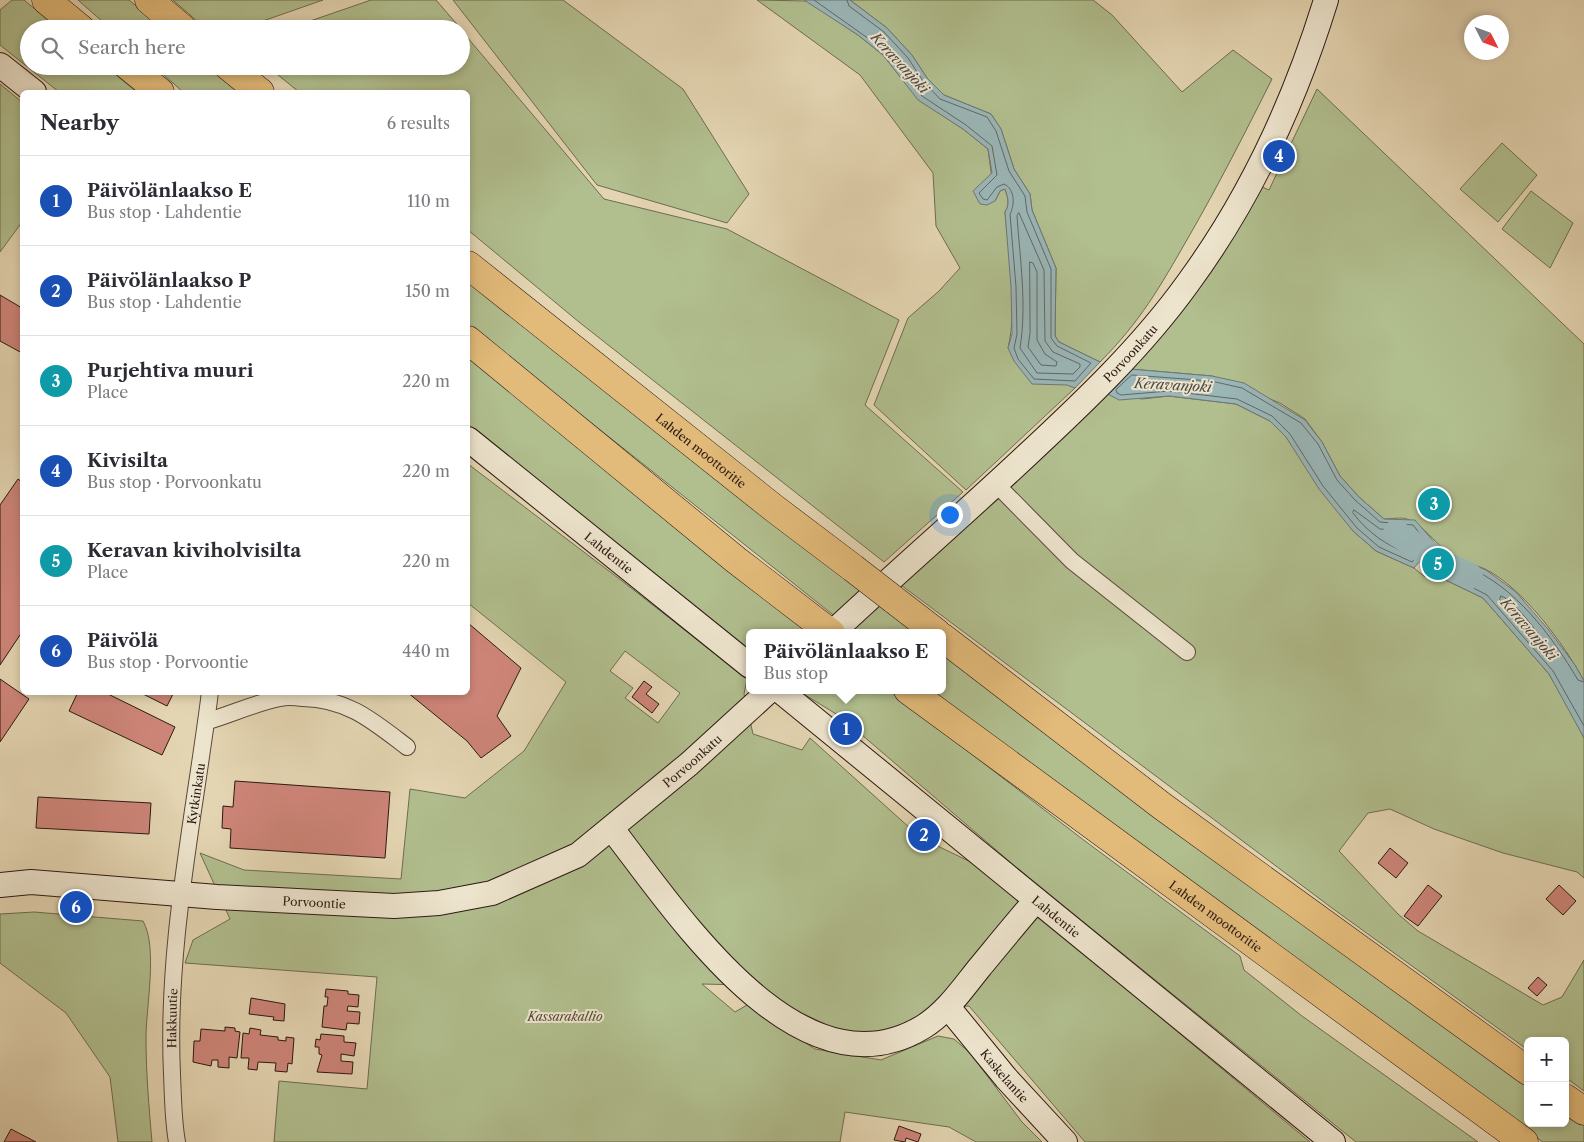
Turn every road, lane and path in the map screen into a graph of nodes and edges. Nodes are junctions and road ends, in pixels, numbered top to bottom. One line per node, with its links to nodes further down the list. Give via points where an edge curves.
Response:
1 (46, 0): 4 (highway)
2 (148, 0): 5 (highway)
3 (1326, 0): 15 (street, Porvoonkatu, via 1308,58 1276,134 1246,193 1188,283 1136,347 1076,410)
4 (70, 20)
5 (172, 20)
6 (0, 65): 9 (street)
7 (139, 75): 10 (highway)
8 (239, 75): 11 (highway)
9 (31, 90)
10 (158, 90)
11 (258, 90)
12 (470, 267): 18 (highway, Lahden moottoritie, bridge)
13 (470, 342): 16 (highway, via 736,560)
14 (470, 441): 21 (street, Lahdentie)
15 (996, 484): 17 (street, Porvoonkatu); 20 (street, via 1072,561)
16 (826, 629)
17 (835, 629)
18 (932, 629)
19 (946, 640): 33 (highway, via 1162,806)
20 (1187, 652)
21 (746, 663)
22 (766, 694): 28 (street, Porvoonkatu, via 690,764)
23 (784, 694): 31 (street, Lahdentie)
24 (913, 694): 39 (highway, Lahden moottoritie)
25 (210, 695): 26 (street, Kytkinkatu)
26 (208, 721): 27 (street, via 282,697 321,698 352,708); 30 (street, Kytkinkatu)
27 (407, 747)
28 (612, 829): 30 (street, Porvoontie, via 578,855 552,868 492,893 439,903 394,906); 32 (street, via 706,949 743,985 780,1014 812,1032 840,1042 870,1045 900,1040 925,1026)
29 (0, 885): 30 (street, Porvoontie, via 31,882)
30 (182, 895): 36 (street, Hakkuutie, via 173,960 170,1027)
31 (1036, 900): 32 (street); 38 (street, Lahdentie)
32 (948, 1007): 37 (street, Kaskelantie)
33 (1524, 1068)
34 (1569, 1101): 35 (highway)
35 (1584, 1111)
36 (177, 1142)
37 (1064, 1142)
38 (1333, 1142)
39 (1524, 1142)

